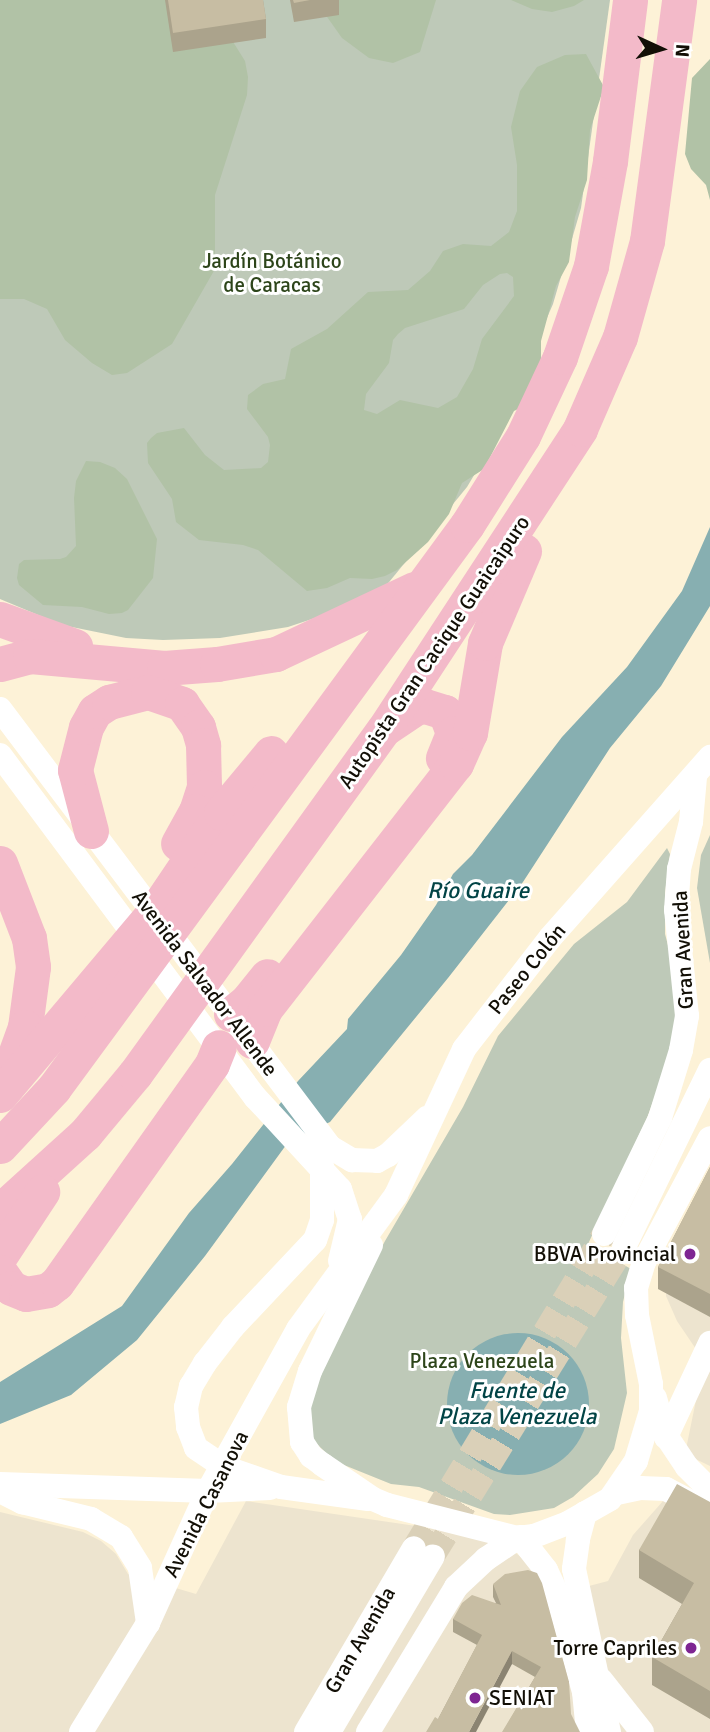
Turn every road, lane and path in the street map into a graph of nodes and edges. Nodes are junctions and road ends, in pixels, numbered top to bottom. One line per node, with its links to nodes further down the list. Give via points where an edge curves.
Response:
1 (630, 0): 4 (highway, via 599,229 576,313 523,436 467,524)
2 (679, 0): 3 (highway, Autopista Gran Cacique Guaicaipuro, via 646,246 620,337)
3 (563, 460): 9 (highway, Autopista Gran Cacique Guaicaipuro); 16 (highway, via 490,627 470,733 456,764 265,1009)
4 (417, 588): 6 (highway); 15 (highway, via 362,642 221,813); 23 (highway, via 54,1088)
5 (0, 619): 6 (highway, via 69,645 166,657 274,645)
6 (327, 631): 7 (highway, via 276,654 217,664 164,668 30,656)
7 (0, 664)
8 (0, 709): 13 (street, Avenida Salvador Allende)
9 (384, 729): 16 (highway, via 425,706 445,712 453,733 441,762); 21 (highway, Autopista Gran Cacique Guaicaipuro, via 135,1074)
10 (0, 755): 16 (street, Avenida Salvador Allende, via 96,887)
11 (710, 757): 12 (street, Paseo Colón)
12 (695, 777): 17 (street, Gran Avenida, via 676,910 687,1016 683,1039 660,1118 614,1240); 20 (street, Paseo Colón, via 502,997 464,1049)
13 (93, 833): 15 (highway, via 75,770 82,738 95,711 109,702 148,692 182,704 198,727 203,745 204,787 159,883); 16 (street, Avenida Salvador Allende)
14 (0, 863): 18 (highway, via 29,938 33,967 25,1027)
15 (155, 911): 19 (highway)
16 (227, 1029): 24 (street, Avenida Salvador Allende, via 279,1082); 24 (street, Avenida Salvador Allende, via 255,1097); 28 (highway, via 212,1064 57,1283 48,1290 26,1294 11,1288)
17 (710, 1070)
18 (0, 1087)
19 (0, 1095)
20 (439, 1105): 24 (street, Avenida Salvador Allende, via 377,1161); 25 (street, Paseo Colón)
21 (85, 1135): 26 (highway, Autopista Gran Cacique Guaicaipuro); 27 (highway)
22 (710, 1138): 31 (street, via 644,1262 636,1288)
23 (0, 1146)
24 (326, 1157): 29 (street, Avenida Casanova, via 350,1219); 34 (street, via 322,1220 315,1240 233,1327 191,1386 186,1407 190,1436 196,1448)
25 (386, 1210): 29 (street, Avenida Casanova); 41 (street, via 310,1371 299,1407 302,1442 311,1456)
26 (0, 1211)
27 (0, 1256)
28 (0, 1272)
29 (334, 1279): 34 (street, Avenida Casanova, via 298,1329)
30 (710, 1343): 33 (street)
31 (651, 1384): 32 (street); 33 (street)
32 (651, 1410): 33 (street); 40 (street, via 636,1461)
33 (666, 1437): 38 (street)
34 (224, 1467): 36 (street); 39 (street, Avenida Casanova)
35 (0, 1484): 39 (street)
36 (281, 1488): 39 (street); 41 (street)
37 (0, 1490): 45 (street, via 32,1505 91,1519 121,1537 140,1568)
38 (710, 1490)
39 (208, 1491): 45 (street, Avenida Casanova)
40 (617, 1493): 42 (street, via 666,1489); 43 (street)
41 (373, 1499): 44 (street)
42 (710, 1512)
43 (586, 1514): 44 (street, via 551,1531); 46 (street, via 574,1569)
44 (519, 1538): 50 (street, via 486,1559 456,1587); 51 (street, via 546,1570 556,1591 584,1692)
45 (148, 1623): 47 (street, Avenida Casanova)
46 (598, 1676): 52 (street); 53 (street)
47 (81, 1732)
48 (306, 1732): 49 (street, Gran Avenida, via 424,1552)
49 (329, 1732)
50 (368, 1732)
51 (588, 1732)
52 (609, 1732)
53 (642, 1732)

